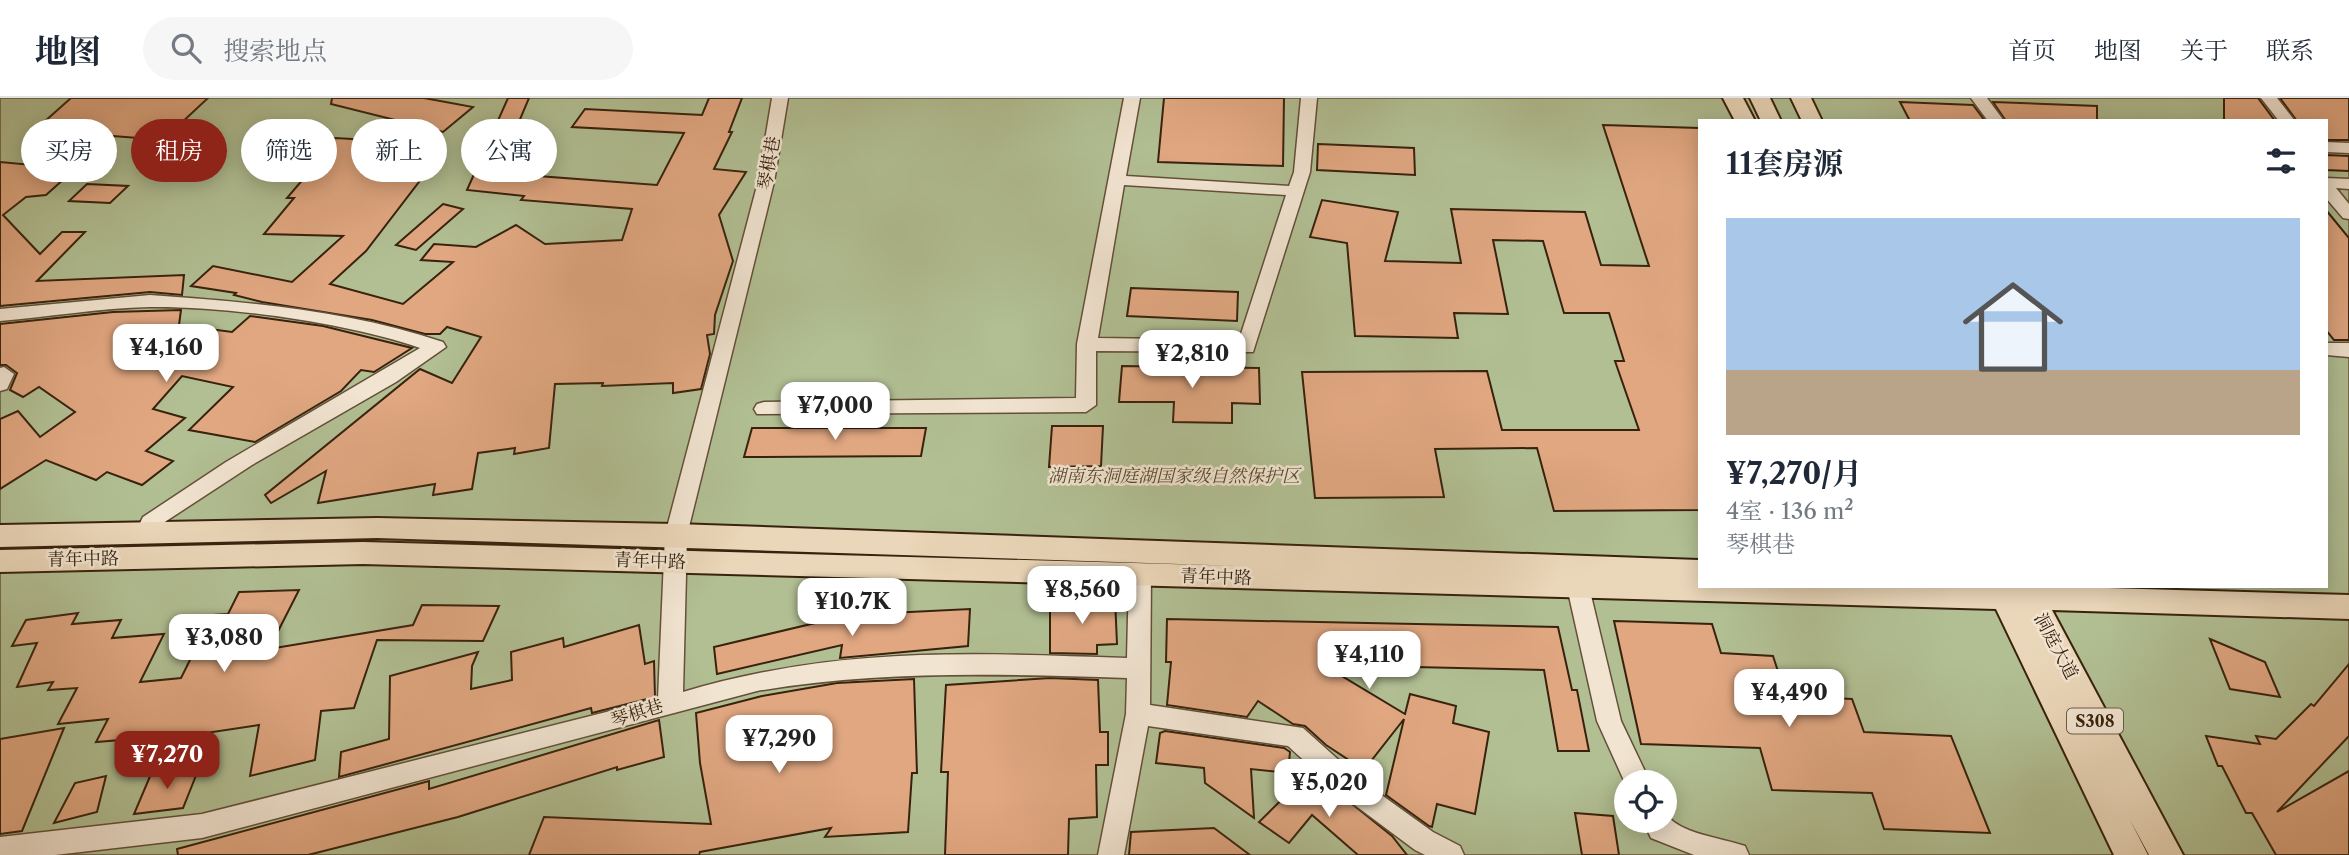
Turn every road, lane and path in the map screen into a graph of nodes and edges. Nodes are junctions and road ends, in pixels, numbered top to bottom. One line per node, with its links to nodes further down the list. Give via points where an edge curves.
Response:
1 (780, 98): 33 (street, 琴棋巷, via 766,183)
2 (1132, 98): 18 (street)
3 (1309, 98): 22 (street)
4 (1733, 98): 10 (main road)
5 (1760, 98): 11 (main road)
6 (1782, 98): 12 (main road)
7 (1801, 98): 13 (main road)
8 (1979, 98): 14 (street)
9 (2269, 98): 15 (street)
10 (1744, 119)
11 (1770, 119)
12 (1792, 119)
13 (1811, 119)
14 (1995, 119)
15 (2285, 119)
16 (2328, 147): 17 (street)
17 (2349, 148)
18 (1117, 180): 22 (street); 25 (street)
19 (2349, 184): 20 (street)
20 (2328, 185)
21 (2328, 188): 23 (street)
22 (1296, 191): 25 (street, via 1246,347)
23 (2349, 214)
24 (0, 315): 31 (street, via 150,301 194,303 278,311 401,335 436,347 360,397 242,462)
25 (1087, 344): 30 (street, via 1086,405)
26 (2328, 349): 27 (street)
27 (2349, 350)
28 (0, 375): 29 (street, via 4,374)
29 (0, 384)
30 (764, 409)
31 (151, 523)
32 (0, 536): 33 (main road, 青年中路, via 377,528)
33 (676, 548): 34 (main road, 青年中路); 35 (main road, 青年中路); 36 (main road, 青年中路); 43 (street, 琴棋巷)
34 (0, 561)
35 (1698, 571)
36 (1140, 575): 37 (main road, 青年中路); 42 (street)
37 (1578, 587): 40 (main road, 青年中路); 45 (street, via 1609,721)
38 (2246, 588): 39 (main road)
39 (2349, 591)
40 (2015, 592): 41 (main road, 青年中路); 51 (main road, 洞庭大道 / S308); 52 (main road, 洞庭大道 / S308)
41 (2349, 607)
42 (1139, 668): 43 (street, via 937,665 842,670 757,681); 44 (street)
43 (670, 706): 47 (street, 琴棋巷, via 202,826)
44 (1138, 714): 48 (street); 49 (street, via 1294,736 1353,789)
45 (1631, 770)
46 (1671, 833): 50 (street)
47 (0, 849)
48 (1111, 855)
49 (1451, 855)
50 (1736, 855)
51 (2131, 855)
52 (2166, 855)

